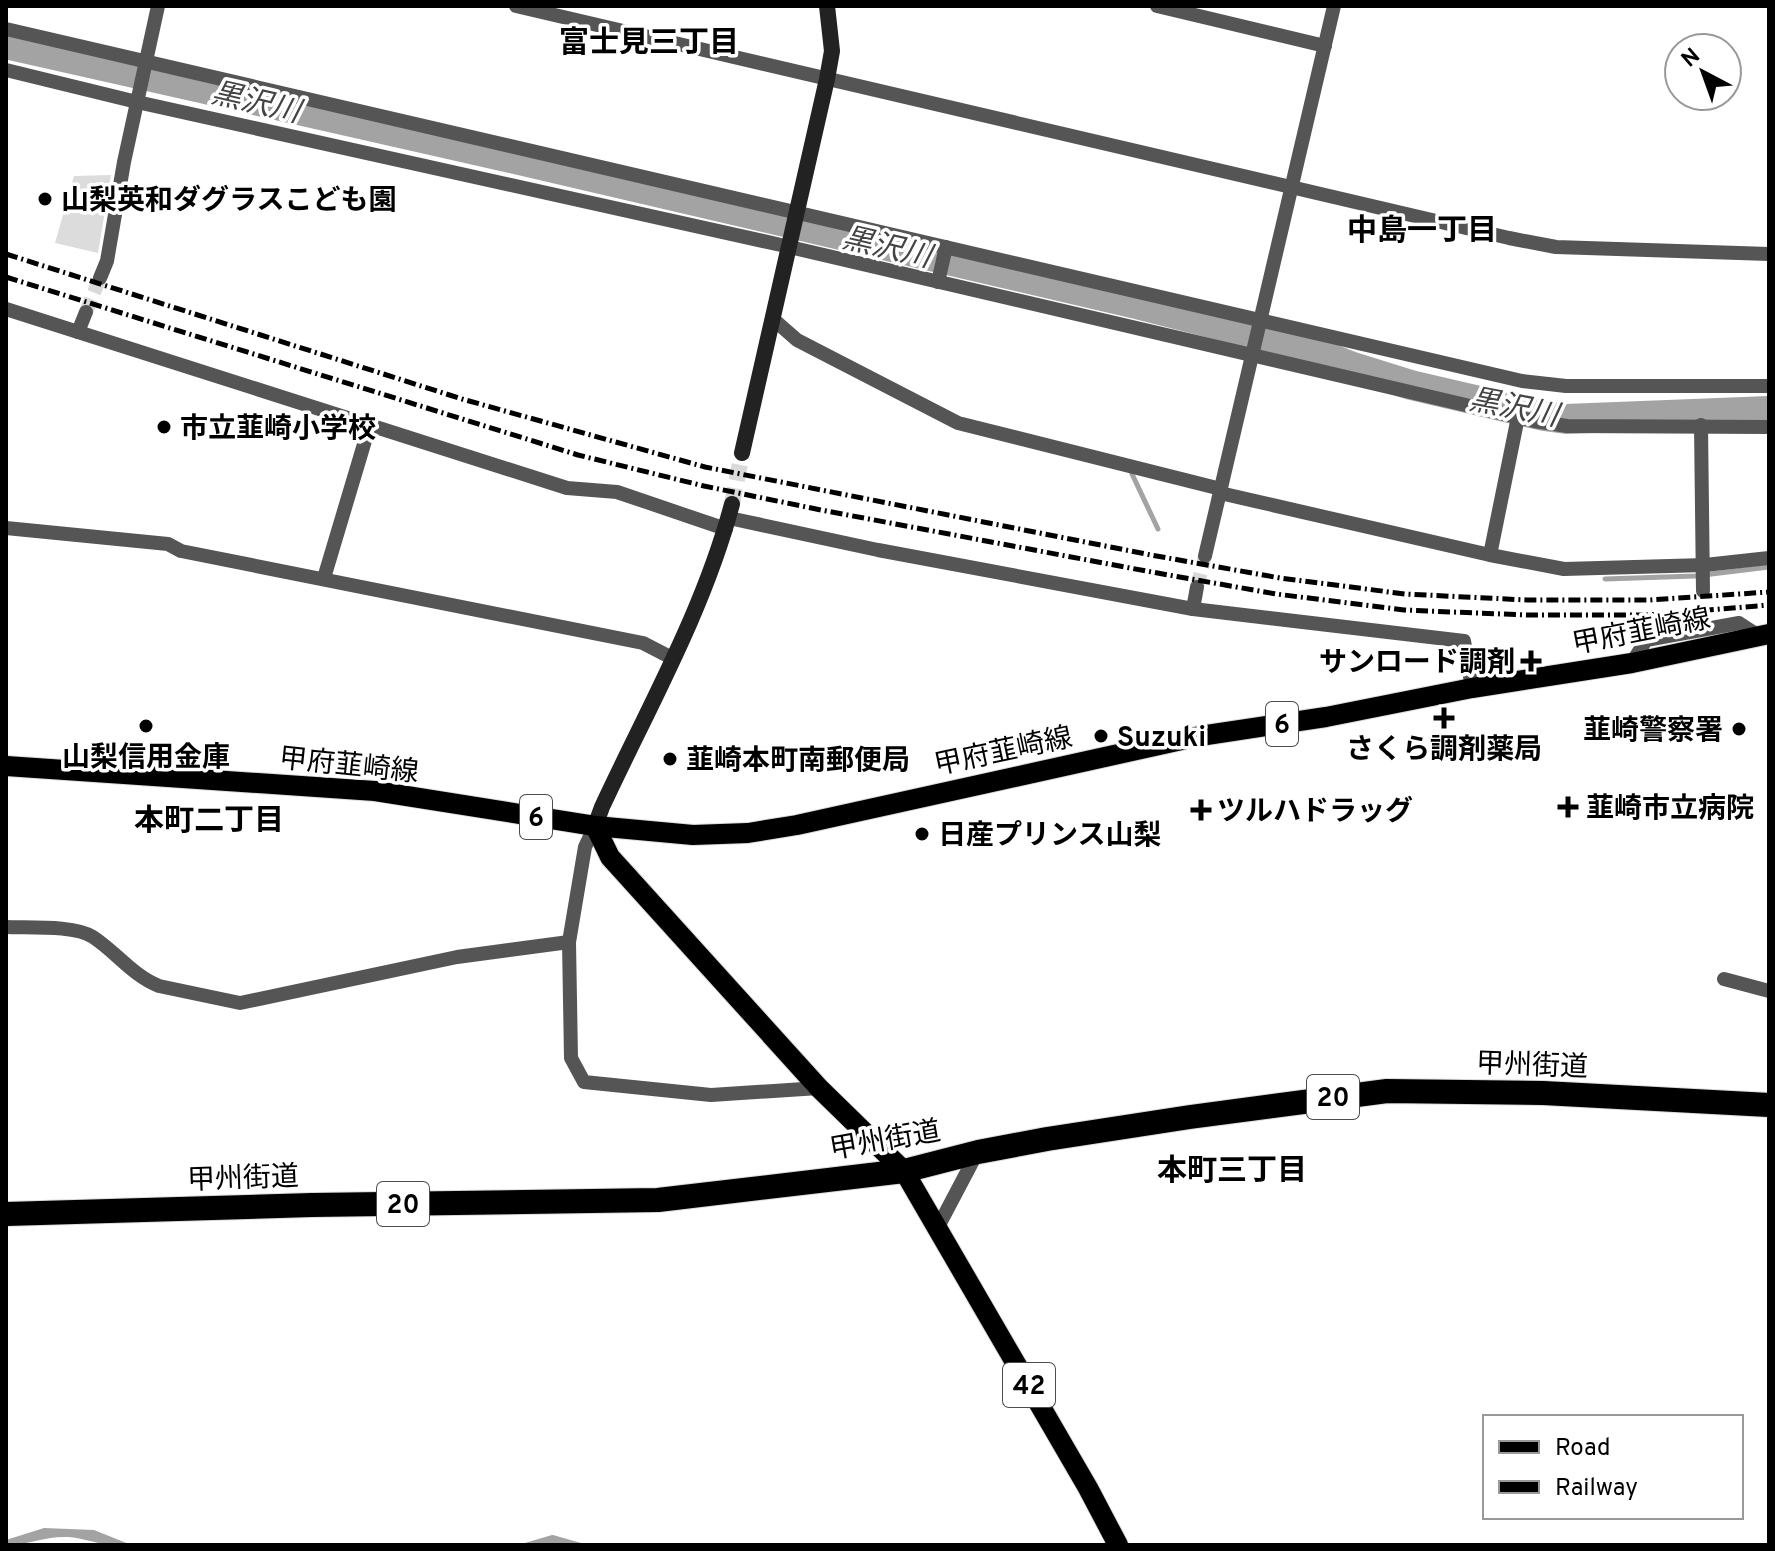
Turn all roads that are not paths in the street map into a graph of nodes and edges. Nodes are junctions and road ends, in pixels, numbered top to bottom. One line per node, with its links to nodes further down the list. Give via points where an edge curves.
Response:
1 (158, 6): 8 (street)
2 (516, 6): 10 (street)
3 (827, 6): 10 (street, via 832,51)
4 (1157, 6): 7 (street)
5 (1334, 6): 7 (street)
6 (6, 29): 8 (street)
7 (1325, 46): 12 (street)
8 (144, 63): 11 (street); 13 (street)
9 (6, 70): 11 (street)
10 (827, 79): 12 (street); 13 (street)
11 (137, 102): 14 (street); 17 (street)
12 (1293, 186): 16 (street, via 1556,247); 22 (street)
13 (797, 213): 14 (street); 15 (street)
14 (789, 247): 18 (street); 21 (street)
15 (946, 247): 18 (street); 22 (street)
16 (1769, 254)
17 (100, 278)
18 (938, 282): 24 (street)
19 (6, 309): 23 (street)
20 (86, 312): 23 (street)
21 (773, 319): 30 (street); 31 (street, via 797,340 958,423)
22 (1261, 319): 24 (street); 25 (street, via 1522,381 1566,386)
23 (78, 332): 27 (street)
24 (1252, 357): 26 (street); 31 (street)
25 (1769, 386)
26 (1518, 417): 28 (street, via 1567,426); 34 (street)
27 (370, 424): 32 (street, via 567,488 617,492); 38 (street)
28 (1701, 425): 29 (street); 37 (street)
29 (1769, 427)
30 (742, 453)
31 (1221, 491): 34 (street); 35 (street)
32 (729, 517): 41 (street); 43 (street)
33 (6, 528): 38 (street, via 168,544 181,551)
34 (1490, 555): 37 (street, via 1564,569)
35 (1205, 556)
36 (1769, 558): 37 (street)
37 (1705, 565): 40 (street)
38 (324, 578): 43 (street, via 643,643)
39 (1197, 587): 41 (street)
40 (1703, 591)
41 (1193, 609): 45 (street, via 1464,641)
42 (1764, 635): 44 (main road, 甲府韮崎線 / 6); 44 (street, via 1739,623 1703,623 1646,640)
43 (672, 658): 47 (street)
44 (1632, 663): 45 (main road, 甲府韮崎線 / 6)
45 (1472, 688): 47 (main road, 甲府韮崎線 / 6, via 1200,736 748,833 693,835)
46 (6, 766): 47 (main road, 甲府韮崎線 / 6, via 375,791)
47 (595, 826): 49 (street, via 585,847); 52 (main road, via 610,857)
48 (6, 927): 49 (street, via 91,935 147,981 240,1003 457,957)
49 (569, 942): 52 (street, via 571,1058 584,1082 711,1095)
50 (1724, 979): 51 (street)
51 (1769, 991)
52 (819, 1088): 55 (main road)
53 (1769, 1105): 54 (highway, 甲州街道 / 20, via 1387,1091)
54 (978, 1152): 55 (highway, 甲州街道 / 20); 57 (street)
55 (904, 1171): 56 (highway, 甲州街道 / 20, via 658,1200); 57 (main road, 42)
56 (6, 1214)
57 (938, 1227): 58 (main road, 42)
58 (1118, 1545)

